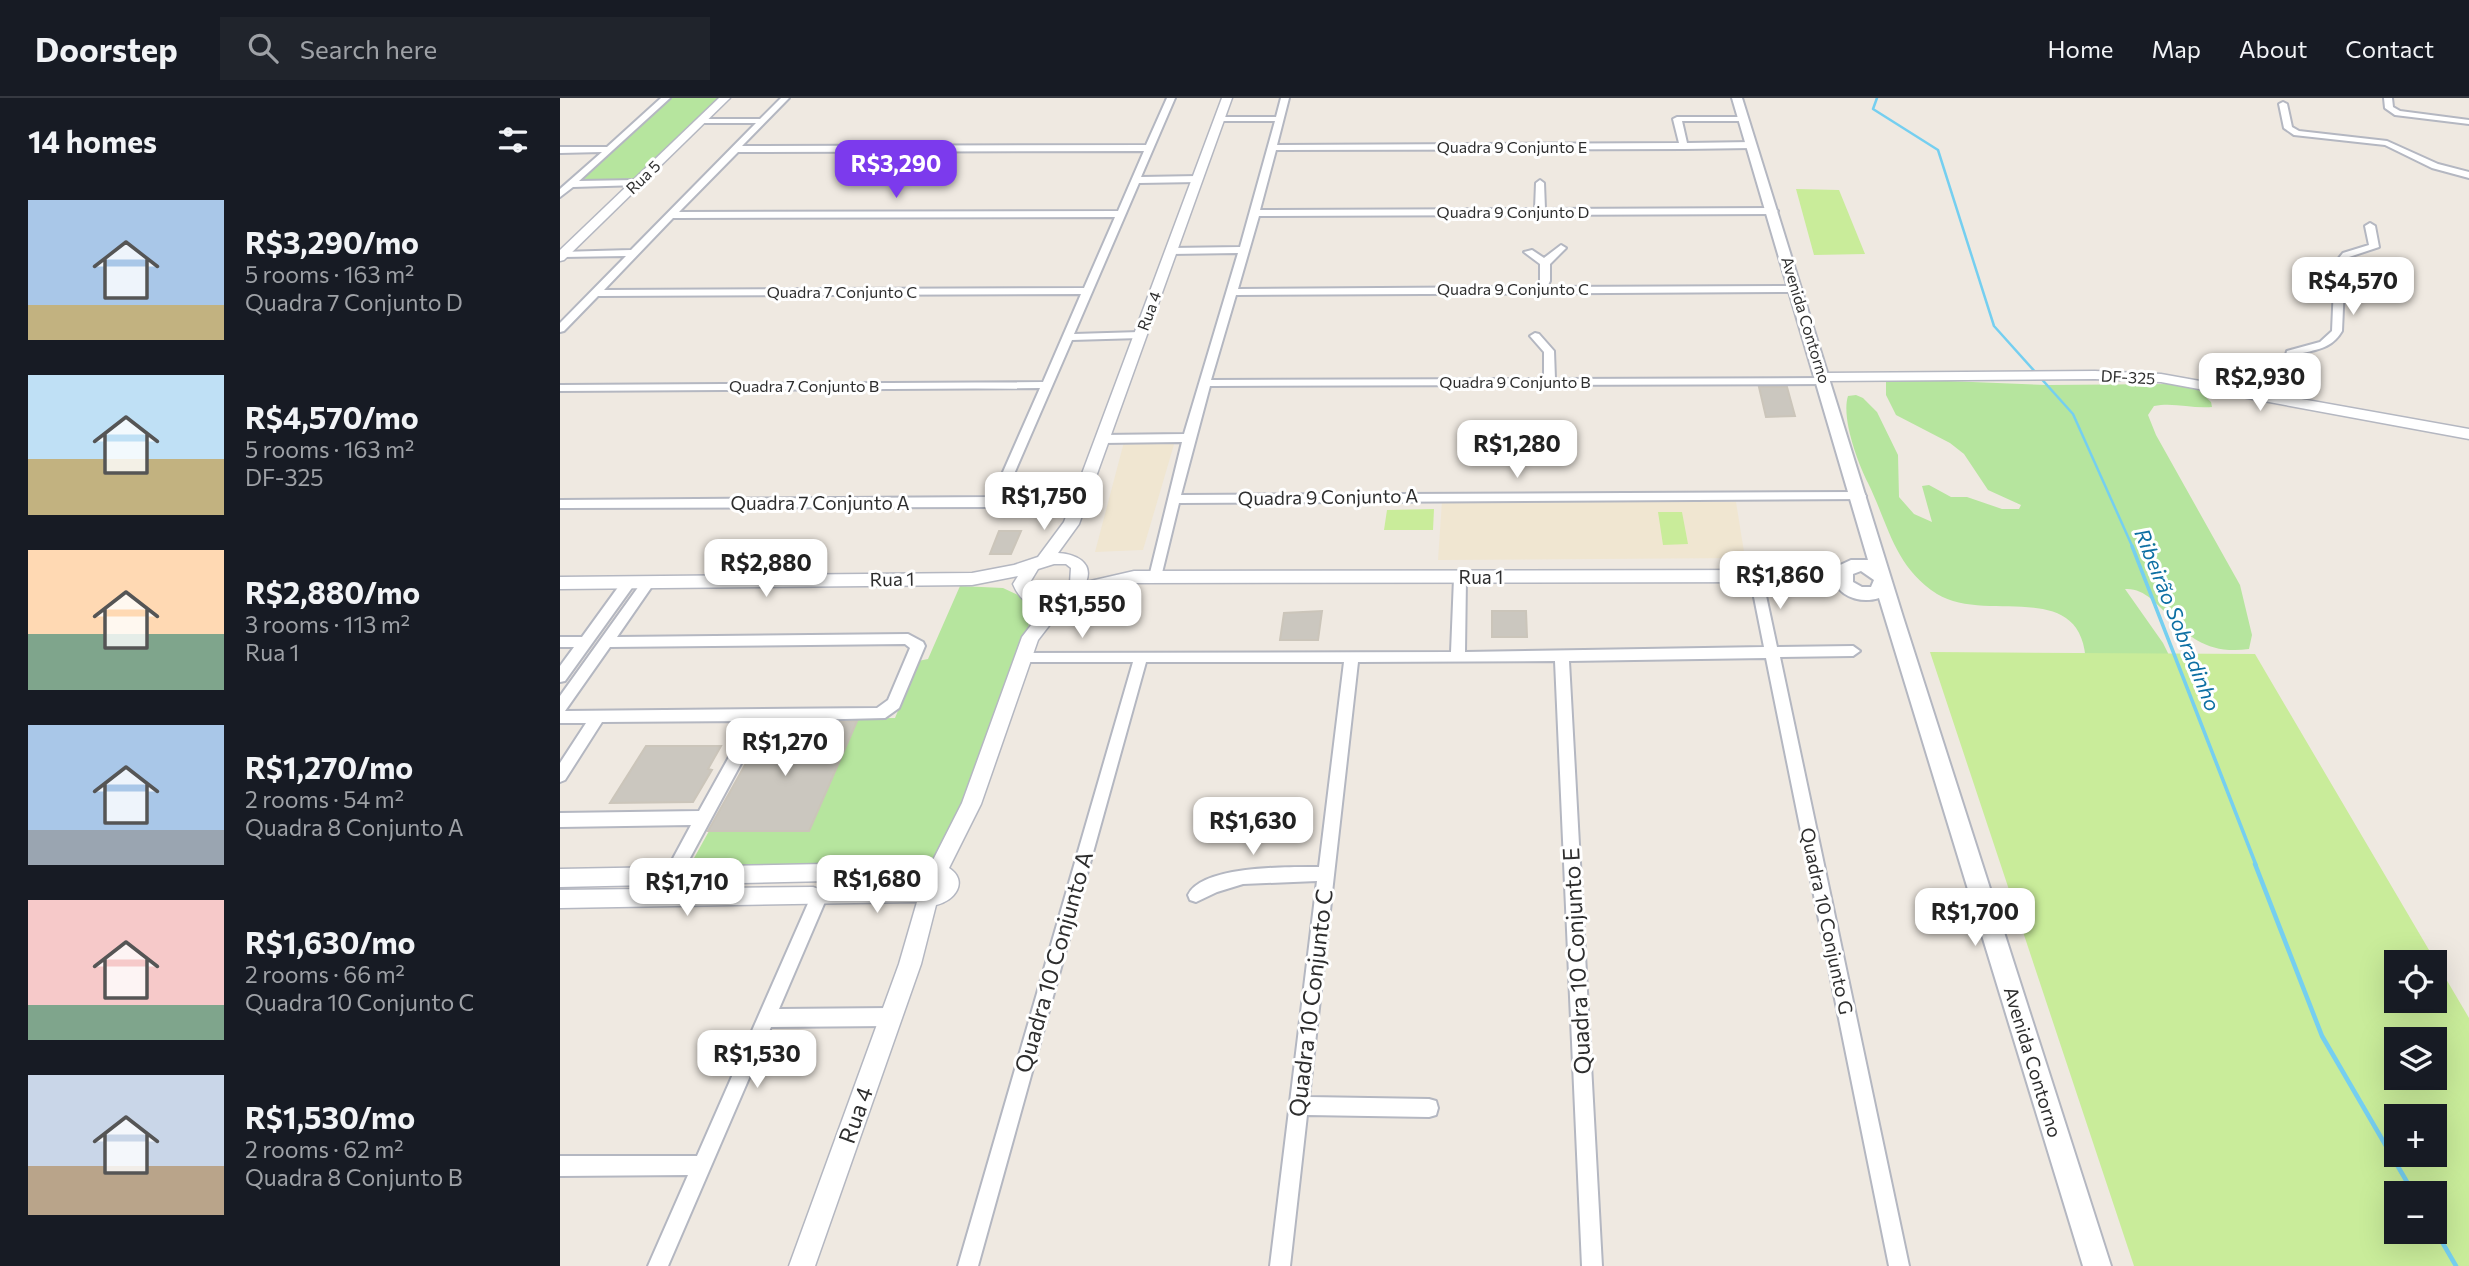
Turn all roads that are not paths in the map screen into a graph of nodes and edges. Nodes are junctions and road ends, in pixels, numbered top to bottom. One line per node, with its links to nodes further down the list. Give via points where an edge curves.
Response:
1 (666, 98): 21 (street)
2 (726, 98): 13 (street, Rua 5)
3 (785, 98): 14 (street)
4 (1171, 98): 18 (street)
5 (1227, 98): 10 (street, Rua 4)
6 (1285, 98): 11 (street)
7 (1737, 98): 12 (main road, Avenida Contorno)
8 (2388, 98): 15 (street, via 2389,108 2398,113)
9 (2283, 104): 23 (street, via 2288,128 2297,133 2391,144 2435,166)
10 (1220, 119): 11 (street); 24 (street, Rua 4)
11 (1278, 119): 19 (street)
12 (1744, 119): 16 (main road, Avenida Contorno); 17 (street, via 1677,120)
13 (702, 121): 14 (street); 26 (street, Rua 5)
14 (763, 121): 22 (street)
15 (2469, 122)
16 (1752, 145): 17 (street, Quadra 9 Conjunto E); 30 (main road, Avenida Contorno)
17 (1684, 146): 19 (street, Quadra 9 Conjunto E)
18 (1150, 148): 22 (street); 25 (street)
19 (1272, 148): 32 (street)
20 (560, 149): 21 (street)
21 (610, 149): 28 (street)
22 (736, 149): 34 (street)
23 (2469, 175)
24 (1198, 179): 25 (street); 38 (street, Rua 4)
25 (1136, 180): 33 (street)
26 (637, 183): 28 (street); 41 (street, Rua 5)
27 (1540, 183): 31 (street)
28 (572, 184): 29 (street)
29 (560, 194)
30 (1773, 211): 31 (street, Quadra 9 Conjunto D); 44 (main road, Avenida Contorno)
31 (1540, 212): 32 (street, Quadra 9 Conjunto D)
32 (1253, 213): 37 (street)
33 (1121, 214): 34 (street); 45 (street)
34 (671, 215): 40 (street)
35 (2370, 226): 57 (street, via 2374,247 2346,255 2340,263 2333,340 2291,354)
36 (1561, 247): 42 (street)
37 (1242, 250): 38 (street); 46 (street)
38 (1171, 251): 49 (street, Rua 4)
39 (1529, 251): 42 (street)
40 (634, 253): 41 (street); 47 (street)
41 (561, 255)
42 (1545, 263): 43 (street)
43 (1541, 289): 44 (street, Quadra 9 Conjunto C); 46 (street, Quadra 9 Conjunto C)
44 (1796, 289): 52 (main road, Avenida Contorno)
45 (1088, 291): 47 (street, Quadra 7 Conjunto C); 51 (street)
46 (1230, 292): 54 (street)
47 (595, 293): 48 (street)
48 (560, 329)
49 (1140, 335): 51 (street); 60 (street, Rua 4)
50 (1535, 336): 53 (street, via 1549,351)
51 (1069, 337): 55 (street)
52 (1825, 379): 53 (street, Quadra 9 Conjunto B); 57 (street, DF-325, via 2161,378); 61 (main road, Avenida Contorno)
53 (1550, 382): 54 (street, Quadra 9 Conjunto B)
54 (1205, 383): 59 (street)
55 (1048, 385): 56 (street, Quadra 7 Conjunto B); 64 (street)
56 (560, 388)
57 (2280, 399): 58 (street, DF-325)
58 (2469, 434)
59 (1189, 438): 60 (street); 62 (street)
60 (1102, 439): 63 (street, Rua 4)
61 (1860, 495): 62 (street, Quadra 9 Conjunto A); 67 (main road, Avenida Contorno)
62 (1174, 499): 71 (street)
63 (1079, 501): 64 (street, Quadra 7 Conjunto A); 66 (street, Rua 4)
64 (996, 503): 65 (street, Quadra 7 Conjunto A)
65 (560, 504)
66 (1071, 524): 68 (street); 69 (street)
67 (1873, 542): 75 (main road); 76 (main road, Avenida Contorno)
68 (1038, 563): 69 (street, via 1062,558); 74 (street); 80 (street, via 1022,578)
69 (1078, 564): 70 (street); 81 (street, via 1081,579)
70 (1135, 577): 71 (street, Rua 1); 81 (street)
71 (1155, 577): 73 (street, Rua 1)
72 (1756, 577): 73 (street, Rua 1); 75 (street, Rua 1); 90 (street, Quadra 10 Conjunto G)
73 (1460, 578): 95 (street)
74 (972, 579): 78 (street, Rua 1); 80 (street)
75 (1851, 579): 76 (main road, via 1876,570); 76 (main road, via 1876,593); 84 (main road)
76 (1884, 580): 84 (main road, Avenida Contorno)
77 (629, 582): 78 (street, Rua 1); 79 (street, Rua 1); 82 (street)
78 (649, 582): 83 (street)
79 (560, 583)
80 (1024, 593): 81 (street, via 1042,601); 85 (street)
81 (1066, 594): 85 (street)
82 (607, 613): 83 (street); 87 (street)
83 (627, 614): 88 (street)
84 (1894, 617): 125 (main road, Avenida Contorno)
85 (1030, 637): 92 (street)
86 (560, 642): 87 (street)
87 (586, 642): 96 (street)
88 (607, 642): 97 (street); 100 (street, via 908,639 918,646 894,704 880,714)
89 (1853, 651): 90 (street)
90 (1770, 653): 91 (street); 124 (street, Quadra 10 Conjunto G)
91 (1562, 656): 95 (street); 123 (street, Quadra 10 Conjunto E)
92 (1023, 657): 93 (street); 109 (street, Rua 4)
93 (1140, 657): 94 (street); 121 (street, Quadra 10 Conjunto A)
94 (1352, 657): 95 (street); 106 (street, Quadra 10 Conjunto C)
95 (1458, 657)
96 (560, 677)
97 (565, 693): 98 (street)
98 (560, 707)
99 (598, 716): 100 (street); 101 (street); 102 (street)
100 (759, 716): 103 (street)
101 (560, 717)
102 (560, 776)
103 (704, 818): 104 (street); 107 (street)
104 (560, 820)
105 (830, 874): 107 (street); 109 (street); 111 (street, via 836,885)
106 (1326, 874): 110 (street, via 1234,877); 115 (street, Quadra 10 Conjunto C)
107 (671, 877): 108 (street)
108 (560, 878)
109 (936, 886): 111 (street); 113 (street, Rua 4)
110 (1196, 895)
111 (819, 896): 112 (street); 114 (street)
112 (560, 899)
113 (891, 1017): 114 (street); 120 (street, Rua 4)
114 (768, 1018): 117 (street)
115 (1299, 1106): 116 (street); 122 (street, Quadra 10 Conjunto C)
116 (1429, 1108)
117 (703, 1165): 118 (street); 119 (street)
118 (560, 1166)
119 (658, 1266)
120 (802, 1266)
121 (968, 1266)
122 (1280, 1266)
123 (1591, 1266)
124 (1899, 1266)
125 (2097, 1266)

